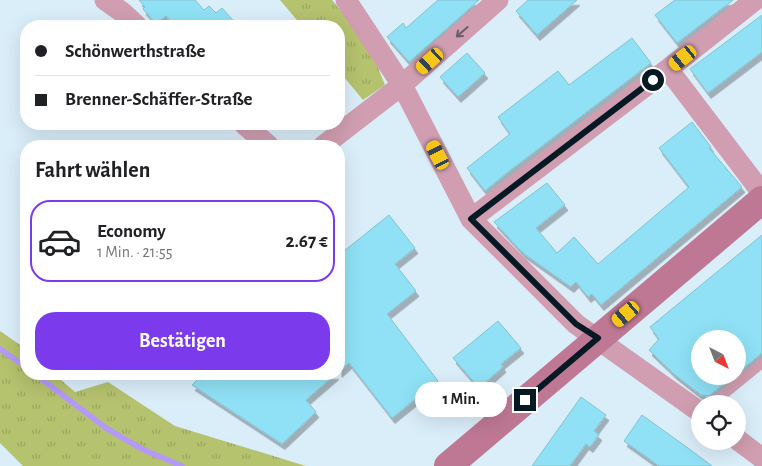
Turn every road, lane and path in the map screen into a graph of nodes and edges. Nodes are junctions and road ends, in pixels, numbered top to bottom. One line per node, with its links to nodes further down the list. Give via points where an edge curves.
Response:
1 (105, 0): 5 (street)
2 (346, 0): 7 (street)
3 (498, 0): 7 (street, one-way to 7)
4 (755, 0): 6 (street)
5 (131, 20)
6 (668, 69): 13 (street); 15 (street)
7 (402, 85): 8 (street); 15 (street)
8 (345, 129)
9 (251, 130): 11 (street)
10 (344, 130): 12 (street)
11 (262, 140)
12 (331, 140)
13 (762, 193)
14 (762, 200): 16 (main road)
15 (471, 219): 16 (street, via 576,324)
16 (598, 338): 19 (street); 22 (main road)
17 (762, 363): 18 (lane)
18 (723, 395)
19 (691, 405)
20 (746, 446): 21 (street)
21 (762, 458)
22 (448, 466)

